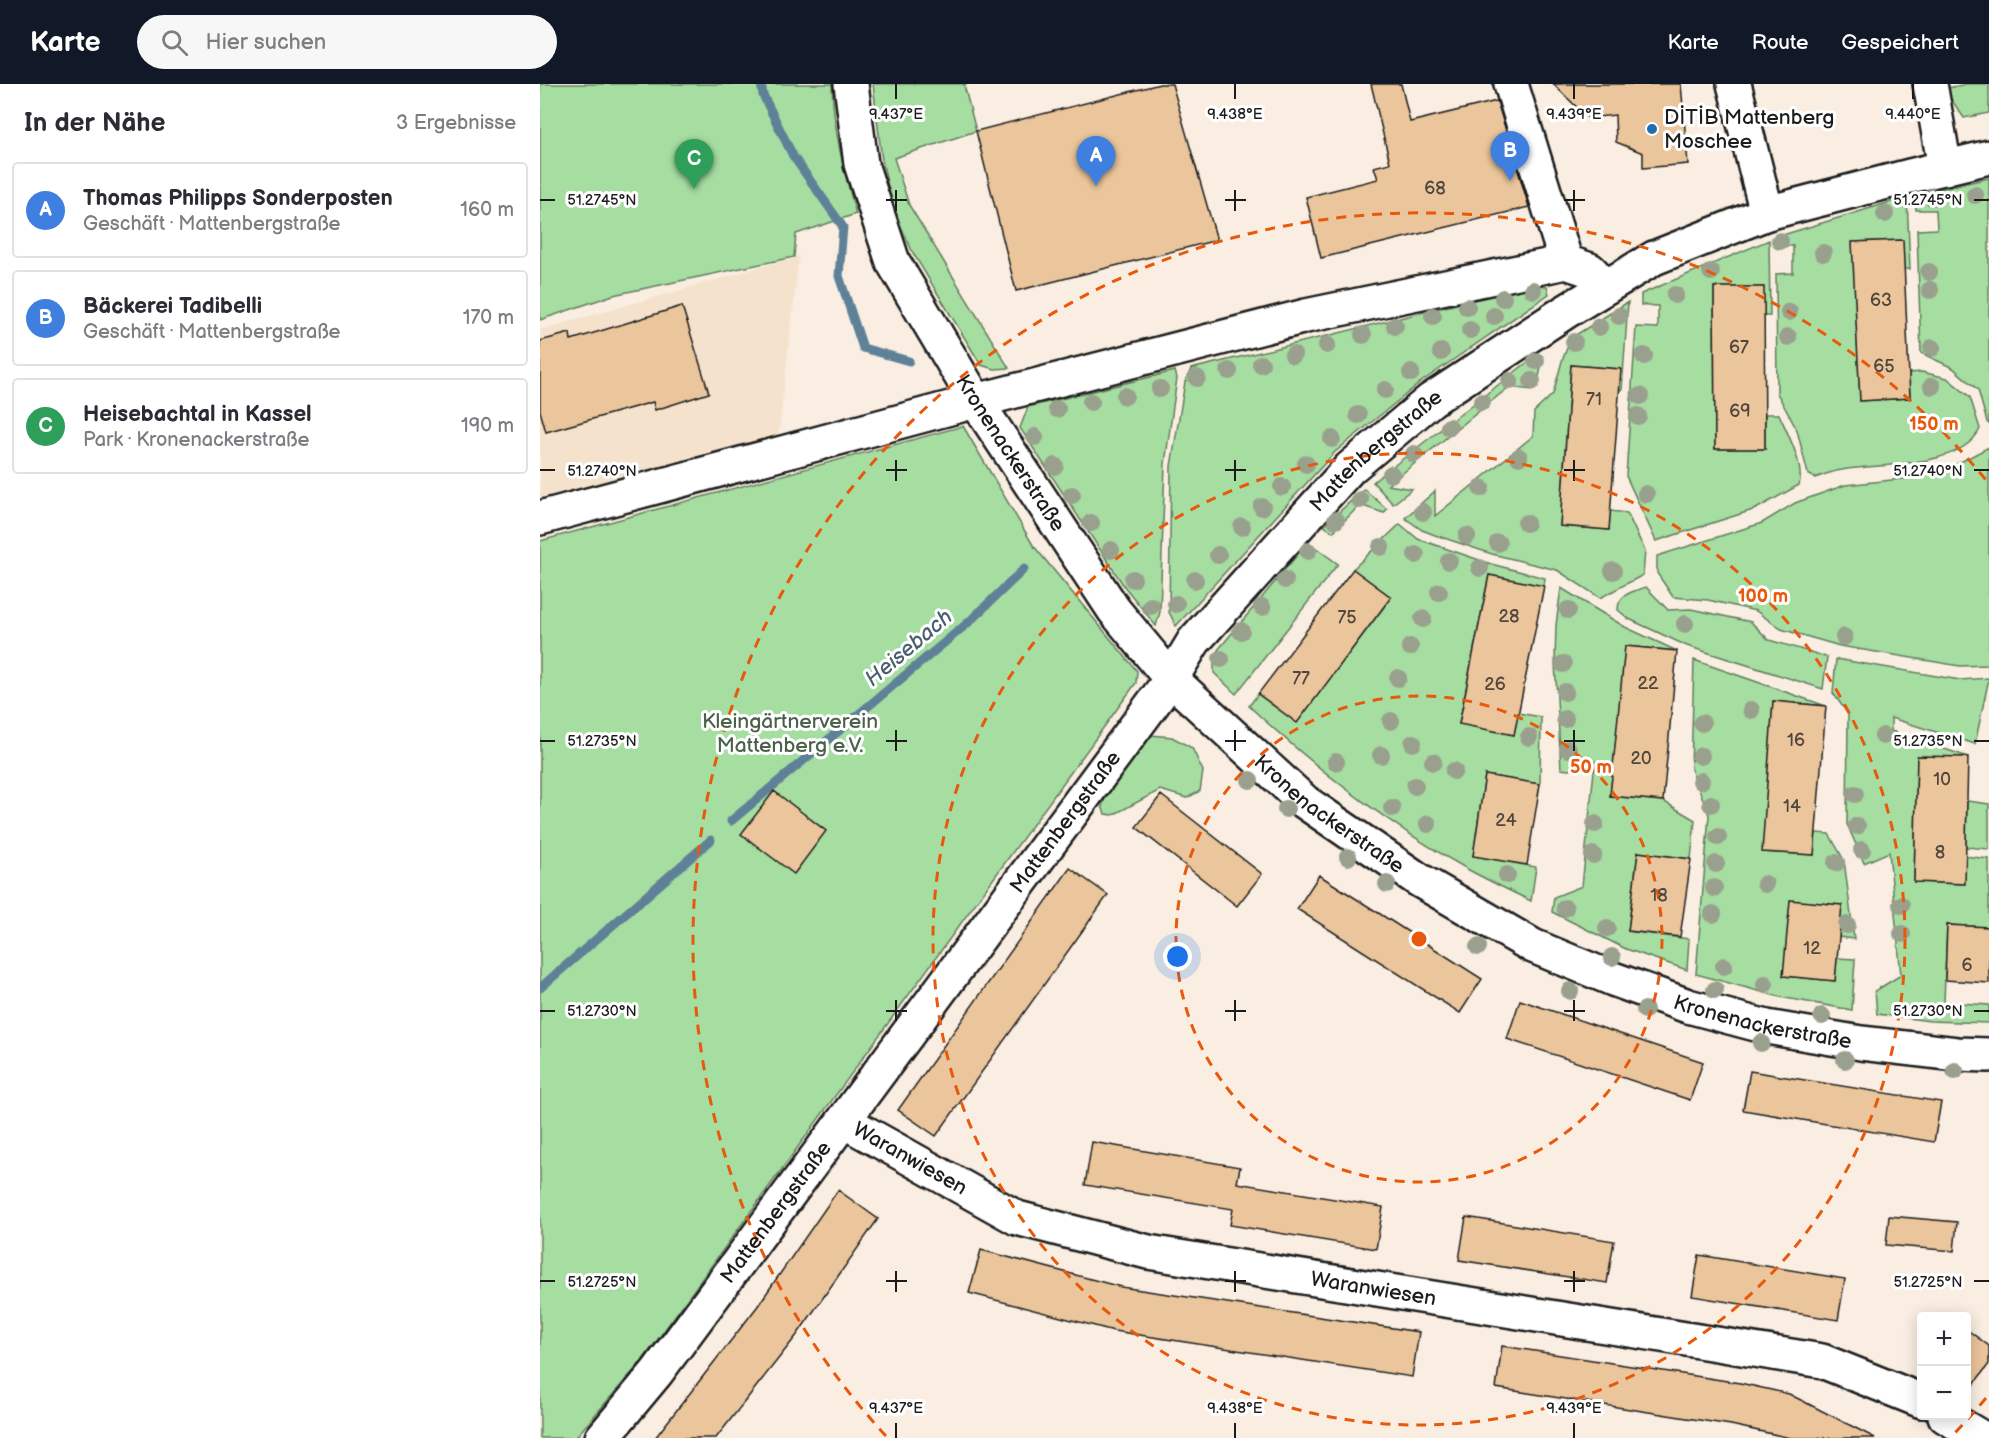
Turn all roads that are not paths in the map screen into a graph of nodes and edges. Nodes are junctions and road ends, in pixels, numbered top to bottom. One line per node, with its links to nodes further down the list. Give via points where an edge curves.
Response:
1 (851, 84): 10 (street, Kronenackerstraße, via 861,164 893,262)
2 (1511, 84): 8 (street)
3 (1734, 84): 7 (street)
4 (1930, 84): 6 (street)
5 (1989, 158): 6 (street, Mattenbergstraße)
6 (1945, 168): 7 (street, Mattenbergstraße)
7 (1767, 213): 9 (street, Mattenbergstraße, via 1654,258)
8 (1566, 262): 9 (street, via 1590,270); 10 (street, via 1306,316)
9 (1606, 286): 12 (street, Mattenbergstraße, via 1431,400 1350,468 1194,641)
10 (976, 401): 11 (street); 12 (street, Kronenackerstraße, via 1114,610)
11 (540, 518)
12 (1171, 678): 13 (street, Kronenackerstraße, via 1305,802 1419,880 1533,946 1688,1006 1767,1027 1861,1043); 14 (street, Mattenbergstraße)
13 (1989, 1055)
14 (844, 1121): 15 (street, Waranwiesen, via 1017,1218 1148,1252 1822,1361); 17 (street, Mattenbergstraße, via 657,1372)
15 (1917, 1399)
16 (1952, 1420): 18 (street)
17 (602, 1438)
18 (1982, 1438)

